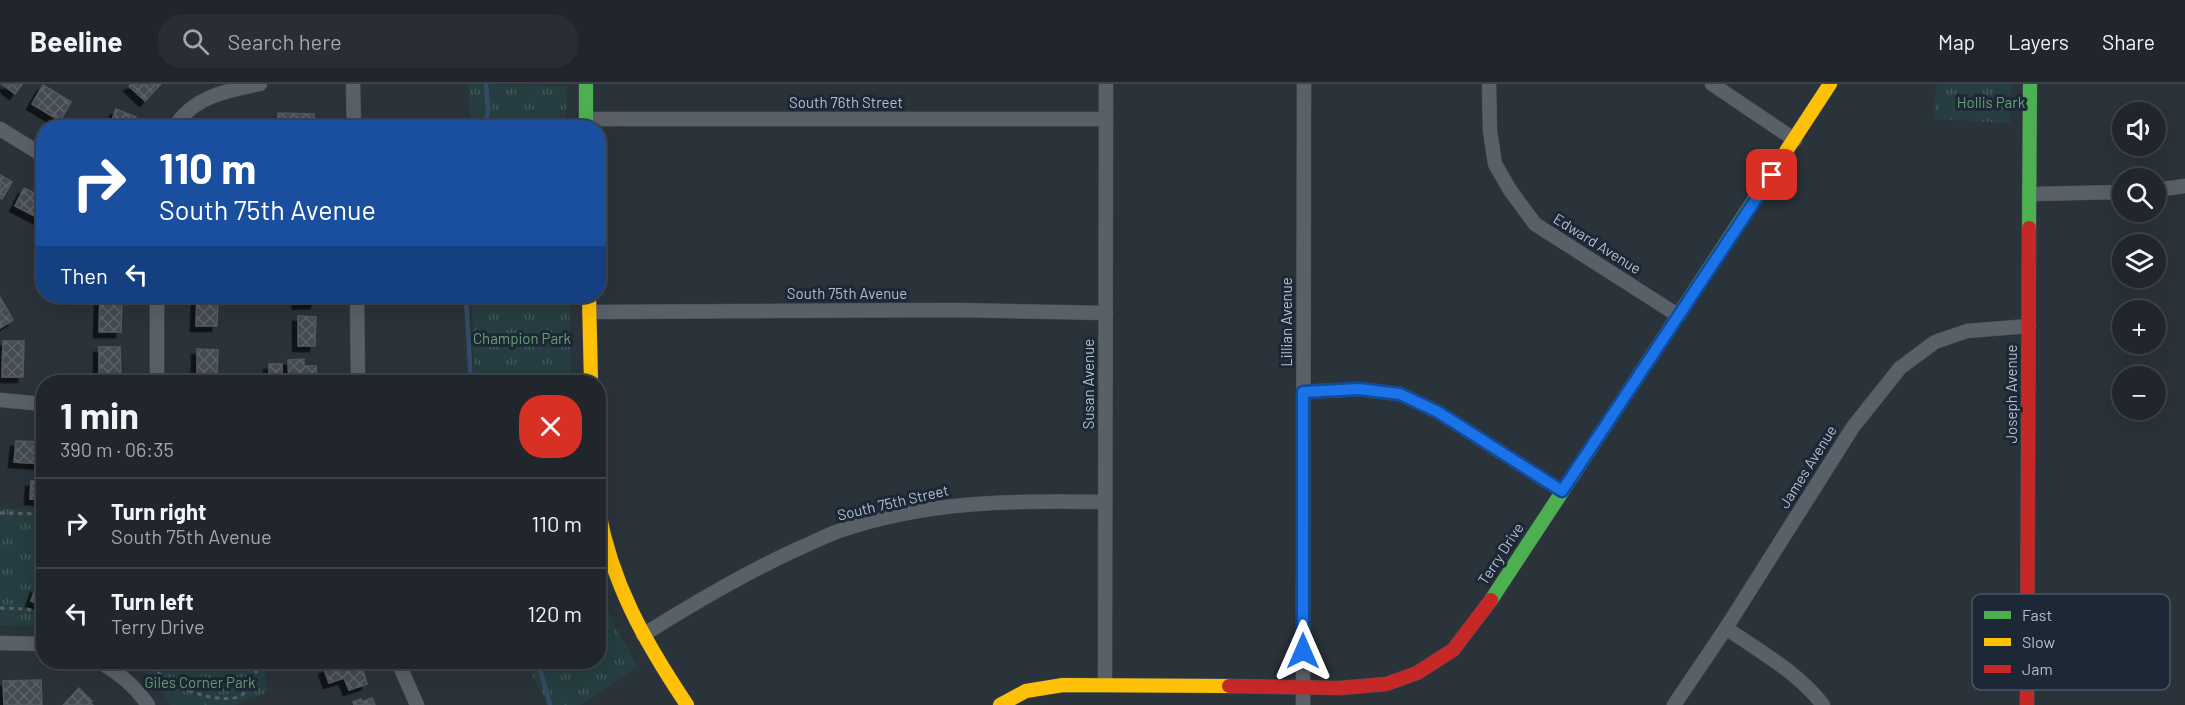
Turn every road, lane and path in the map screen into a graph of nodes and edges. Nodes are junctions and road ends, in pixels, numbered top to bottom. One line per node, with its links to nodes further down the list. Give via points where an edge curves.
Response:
1 (260, 84): 11 (street, via 208,98)
2 (353, 84): 12 (street)
3 (586, 84): 13 (street)
4 (1106, 84): 10 (street, Susan Avenue)
5 (1304, 84): 32 (street, Lillian Avenue)
6 (1489, 84): 27 (street, Edward Avenue, via 1495,164 1535,224)
7 (1712, 84): 16 (street)
8 (1830, 84): 16 (street, Terry Drive)
9 (2030, 84): 21 (street, Joseph Avenue)
10 (1106, 119): 14 (street, South 76th Street); 26 (street, Susan Avenue)
11 (181, 120)
12 (354, 120)
13 (586, 120)
14 (606, 123)
15 (0, 129): 17 (street)
16 (1795, 140): 27 (street, Terry Drive)
17 (36, 151)
18 (2185, 186): 19 (street)
19 (2166, 189)
20 (2112, 192): 21 (street)
21 (2030, 194): 28 (street, Joseph Avenue)
22 (157, 303): 29 (street)
23 (357, 303): 30 (street)
24 (589, 303): 25 (street)
25 (589, 312): 26 (street, South 75th Avenue); 31 (street)
26 (1106, 312): 36 (street, Susan Avenue)
27 (1679, 316): 35 (street, Terry Drive)
28 (2029, 326): 40 (street, Joseph Avenue); 43 (street, James Avenue, via 1967,331 1935,342 1900,368 1853,427)
29 (157, 375)
30 (358, 375)
31 (591, 375)
32 (1303, 392): 35 (street, via 1359,389 1400,394 1438,412); 52 (street, Lillian Avenue)
33 (0, 400): 34 (street)
34 (36, 403)
35 (1562, 491): 52 (street, Terry Drive, via 1454,650 1417,673 1386,684)
36 (1104, 502): 44 (street, South 75th Street, via 961,504 839,531 724,585); 51 (street, Susan Avenue)
37 (0, 513): 38 (path)
38 (36, 514)
39 (606, 546): 44 (street)
40 (2027, 594)
41 (0, 608): 42 (path)
42 (36, 612)
43 (1726, 628): 61 (street, James Avenue); 62 (street, via 1787,671)
44 (643, 634): 58 (street)
45 (0, 643): 46 (street)
46 (36, 644)
47 (112, 669): 55 (street)
48 (152, 669): 54 (path)
49 (256, 669): 56 (path, via 249,688 237,699)
50 (401, 669): 57 (street)
51 (1105, 684): 52 (street, Terry Drive); 59 (street, Terry Drive, via 1026,691)
52 (1303, 687): 60 (street, Lillian Avenue)
53 (2026, 690): 63 (street, Joseph Avenue)
54 (191, 698)
55 (145, 700)
56 (222, 704)
57 (417, 705)
58 (687, 705)
59 (1000, 705)
60 (1303, 705)
61 (1674, 705)
62 (1823, 705)
63 (2026, 705)

